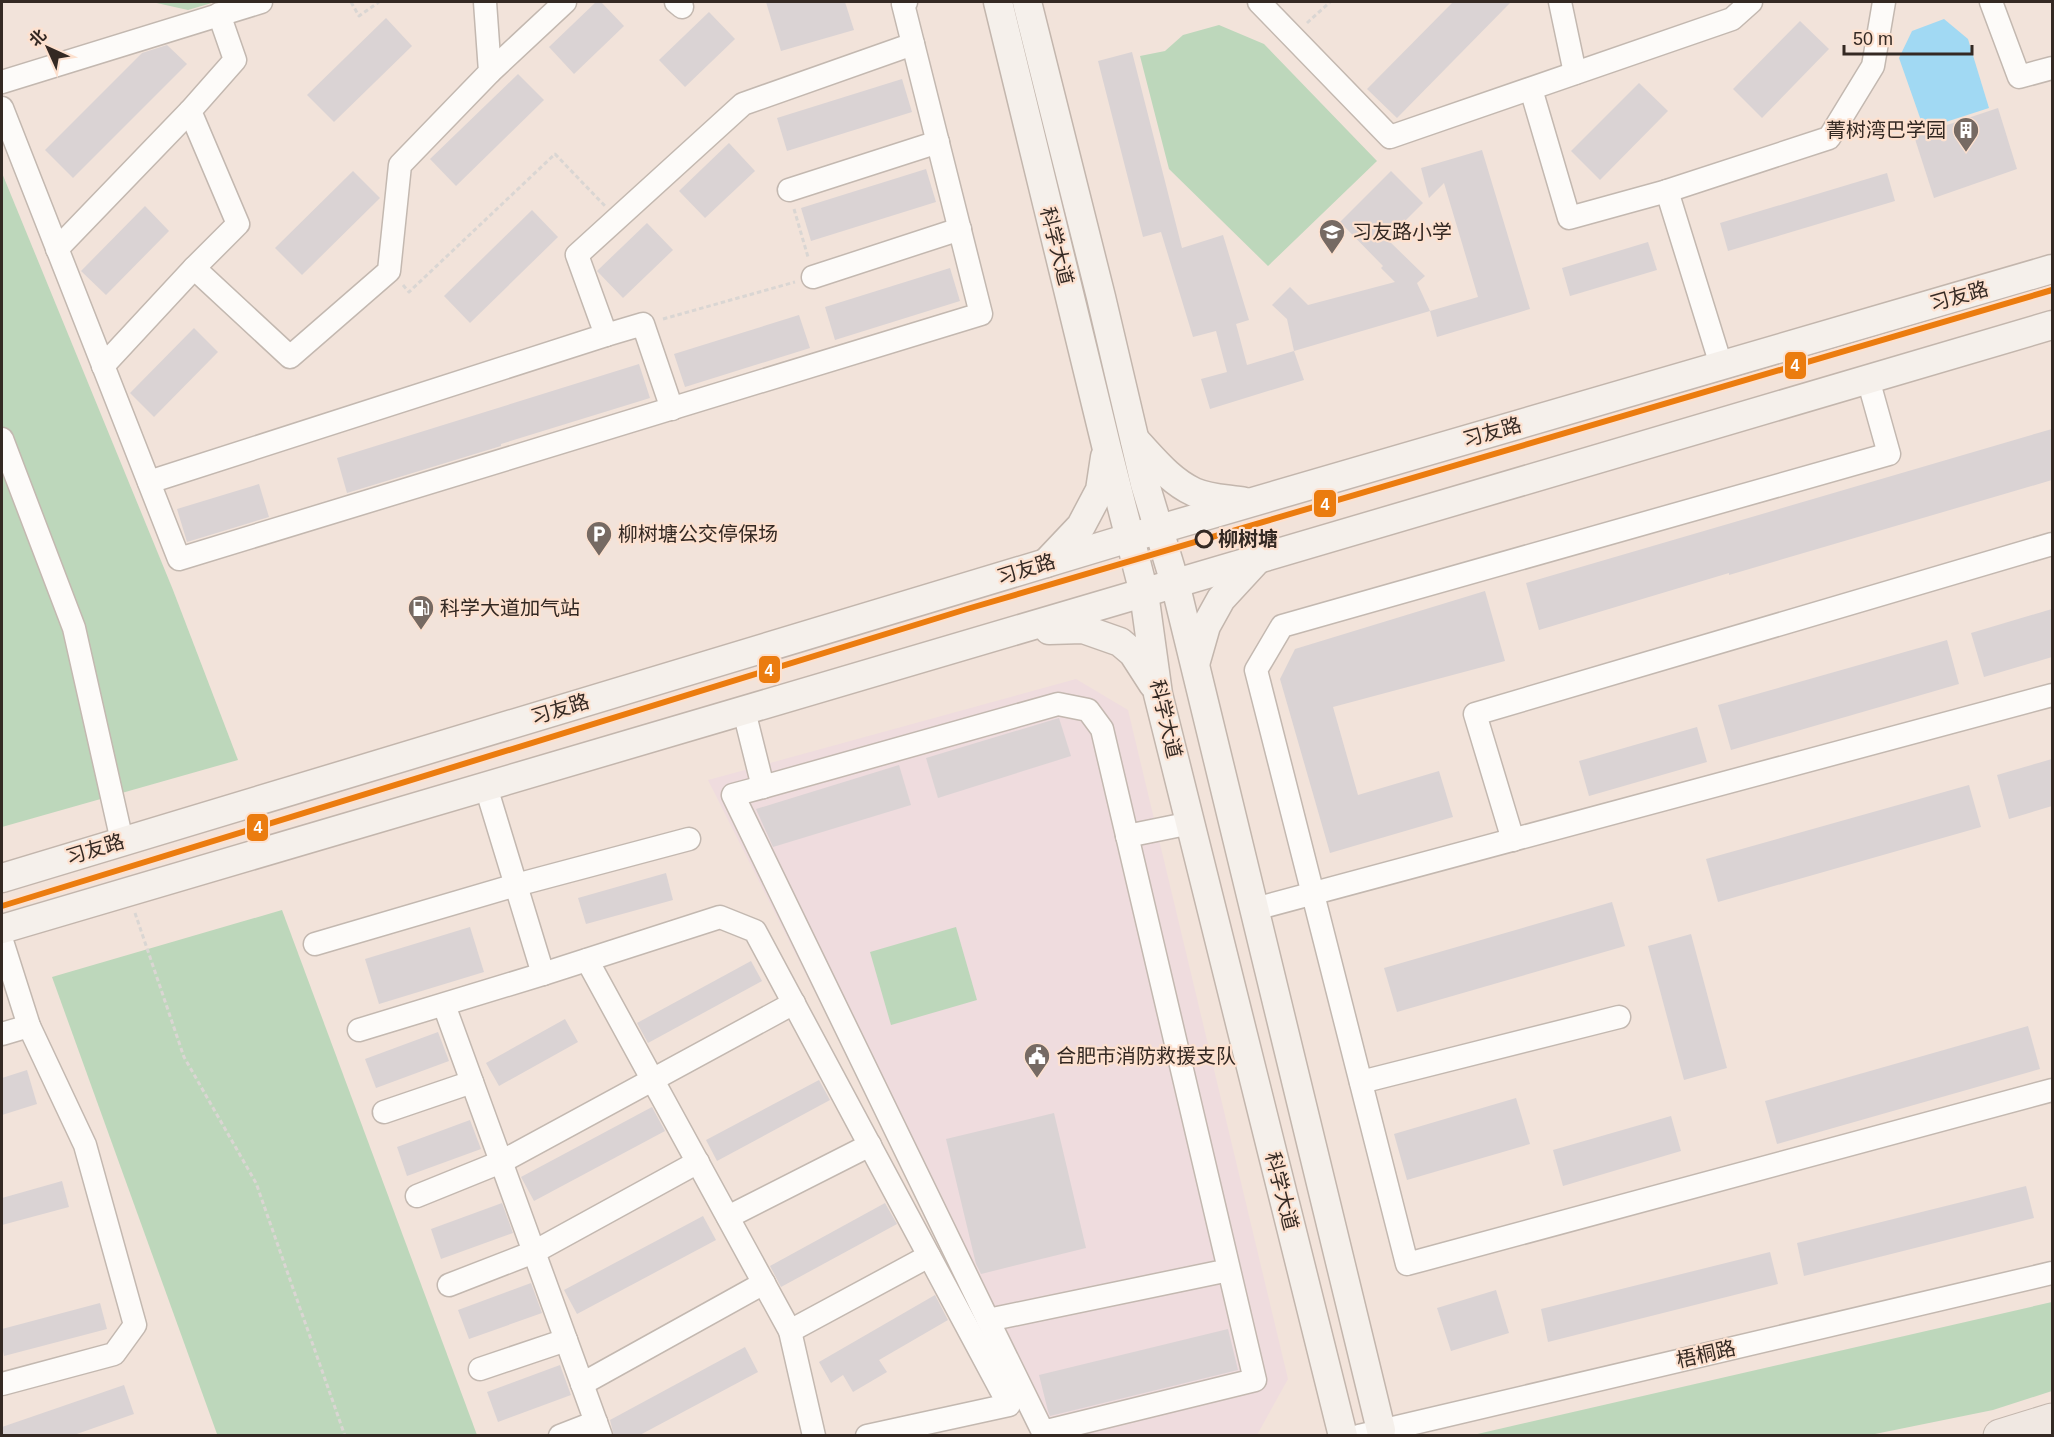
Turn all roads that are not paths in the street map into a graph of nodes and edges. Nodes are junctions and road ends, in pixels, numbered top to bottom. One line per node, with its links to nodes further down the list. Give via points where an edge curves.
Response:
1 (261, 2): 12 (street)
2 (485, 2): 15 (street)
3 (565, 2): 15 (street)
4 (906, 2): 13 (street, via 903,4)
5 (998, 2): 37 (main road, 科学大道)
6 (1027, 2): 35 (main road, 科学大道)
7 (1259, 2): 18 (street, via 1390,137)
8 (1560, 2): 16 (street)
9 (1750, 2): 16 (street, via 1732,19)
10 (1884, 2): 23 (street, via 1873,66 1829,138)
11 (1991, 2): 14 (street, via 2019,77)
12 (219, 14): 17 (street); 20 (street, via 236,60)
13 (913, 44): 21 (street); 30 (street, via 743,104 577,255)
14 (2052, 68)
15 (490, 72): 26 (street, via 400,165 389,271 290,357)
16 (1575, 73): 18 (street)
17 (2, 82)
18 (1531, 89): 23 (street, via 1569,218)
19 (2, 108): 25 (street)
20 (190, 111): 25 (street); 26 (street, via 238,224)
21 (938, 142): 22 (street); 24 (street)
22 (789, 190)
23 (1667, 191): 31 (street)
24 (960, 229): 28 (street); 34 (street, via 981,314)
25 (57, 249): 32 (street)
26 (194, 268): 32 (street)
27 (2052, 269): 31 (main road, 习友路)
28 (813, 277)
29 (2052, 325): 33 (main road)
30 (606, 335): 34 (street, via 643,324); 38 (street)
31 (1721, 365): 39 (main road, 习友路)
32 (103, 366): 38 (street)
33 (1868, 379): 43 (main road); 61 (street, via 1888,454 1282,626 1256,670)
34 (672, 409): 38 (street, via 179,560)
35 (1133, 437): 39 (main road, via 1180,484 1196,493); 40 (main road, 科学大道)
36 (2, 439): 58 (street, via 74,628)
37 (1107, 449): 41 (main road, 科学大道); 44 (main road, via 1100,490 1081,526)
38 (149, 482)
39 (1250, 503): 40 (main road, 习友路)
40 (1159, 530): 41 (main road, 习友路); 45 (main road, 科学大道)
41 (1129, 538): 44 (main road, 习友路); 46 (main road, 科学大道)
42 (2052, 544): 57 (street, via 1475,714)
43 (1257, 560): 45 (main road); 48 (main road, via 1221,599 1206,626)
44 (1045, 564): 58 (main road, 习友路)
45 (1175, 584): 46 (main road); 48 (main road, 科学大道)
46 (1144, 593): 47 (main road); 49 (main road, 科学大道)
47 (1014, 631): 49 (main road, via 1083,629 1120,642 1133,653); 51 (main road)
48 (1195, 663): 62 (main road, 科学大道)
49 (1158, 694): 54 (main road, 科学大道)
50 (2052, 695): 57 (street)
51 (744, 711): 52 (main road); 53 (street)
52 (486, 787): 60 (street); 63 (main road)
53 (763, 787): 55 (street, via 1058,704 1088,710 1102,729); 90 (street, via 733,795)
54 (1191, 823): 55 (street); 102 (main road, 科学大道)
55 (1127, 836): 86 (street)
56 (689, 838): 60 (street)
57 (1513, 840): 61 (street)
58 (122, 841): 59 (main road, 习友路)
59 (2, 878)
60 (516, 885): 65 (street); 67 (street)
61 (1313, 893): 62 (street); 76 (street)
62 (1255, 909): 98 (main road, 科学大道)
63 (2, 929)
64 (2, 941): 71 (street)
65 (315, 944)
66 (587, 960): 67 (street); 68 (street, via 720,917 755,931); 74 (street)
67 (543, 974): 69 (street)
68 (794, 1004): 74 (street); 79 (street)
69 (444, 1005): 72 (street); 75 (street)
70 (1619, 1017): 76 (street)
71 (28, 1026): 73 (street); 94 (street, via 85,1145 135,1326 114,1354)
72 (359, 1030)
73 (2, 1034)
74 (653, 1080): 80 (street); 81 (street)
75 (472, 1082): 78 (street); 80 (street)
76 (1361, 1082): 77 (street, via 1407,1264)
77 (2052, 1090)
78 (384, 1112)
79 (870, 1145): 83 (street); 85 (street)
80 (501, 1162): 82 (street); 84 (street)
81 (698, 1162): 83 (street); 84 (street)
82 (417, 1196)
83 (728, 1217): 88 (street)
84 (534, 1252): 89 (street); 92 (street)
85 (929, 1256): 91 (street); 101 (street, via 1009,1405)
86 (1229, 1270): 90 (street); 90 (street, via 1255,1380 1043,1432)
87 (2052, 1273): 98 (street, 梧桐路)
88 (764, 1283): 91 (street); 95 (street)
89 (449, 1285)
90 (988, 1320)
91 (790, 1330): 100 (street)
92 (566, 1340): 93 (street); 95 (street)
93 (480, 1369)
94 (2, 1384)
95 (582, 1384): 97 (street)
96 (2052, 1420): 103 (highway)
97 (598, 1429): 99 (street)
98 (1370, 1433)
99 (560, 1436)
100 (814, 1436)
101 (867, 1436)
102 (1343, 1436)
103 (2000, 1436)

